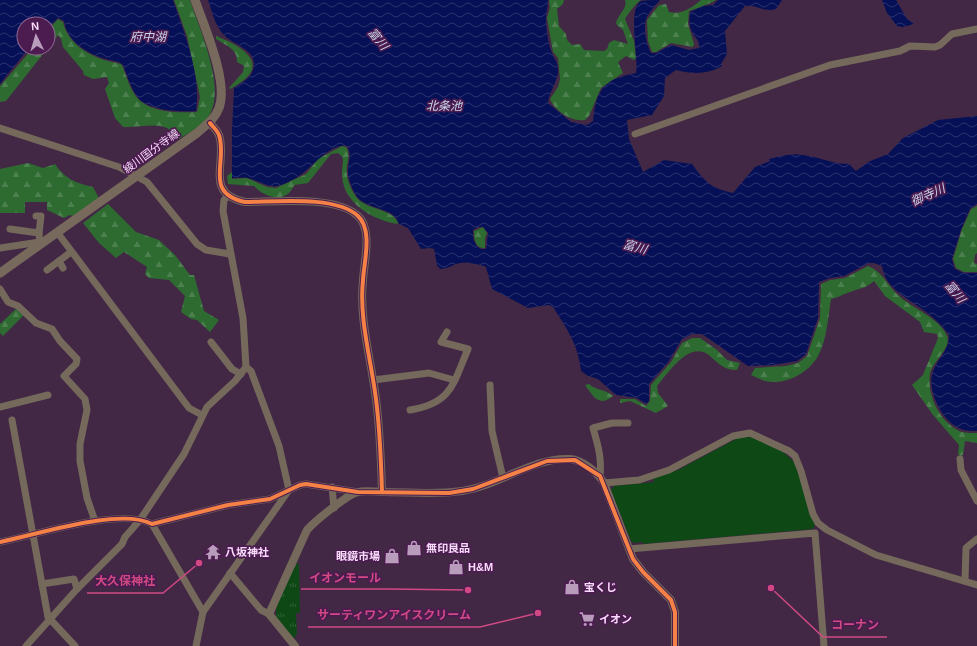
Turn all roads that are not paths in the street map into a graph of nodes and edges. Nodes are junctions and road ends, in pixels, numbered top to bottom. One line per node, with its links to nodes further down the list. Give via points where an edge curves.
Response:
1 (195, 0): 3 (main road, 綾川国分寺線, via 221,81 221,101 216,116)
2 (977, 29): 5 (street, via 952,34 935,47 910,46 900,51 830,65)
3 (210, 122): 6 (main road, 綾川国分寺線); 7 (street, via 219,136 220,184)
4 (0, 128): 6 (street, via 119,167)
5 (635, 134)
6 (136, 176): 10 (main road, 綾川国分寺線); 15 (street, via 147,182 197,244 206,250)
7 (228, 196): 15 (street, via 224,200 223,211); 25 (street, via 245,202 332,203 358,216 366,234 362,281 363,315)
8 (36, 216): 11 (street, via 41,216)
9 (10, 229): 11 (street)
10 (57, 232): 12 (main road, 綾川国分寺線); 14 (street)
11 (39, 233): 12 (street)
12 (40, 244): 13 (street); 19 (main road, 綾川国分寺線)
13 (0, 248)
14 (71, 252): 16 (street); 31 (street, via 189,408)
15 (230, 254): 23 (street, via 243,318)
16 (58, 261): 17 (street); 18 (street)
17 (64, 268)
18 (47, 270)
19 (0, 273)
20 (0, 289): 44 (street, via 8,302 18,306 36,322 52,328 77,359 76,364 64,376 85,399 87,410 80,444 80,461)
21 (447, 332): 26 (street, via 441,342 468,350)
22 (211, 342): 24 (street, via 232,369)
23 (246, 367): 24 (street); 38 (street, via 251,371 279,446)
24 (241, 374): 31 (street, via 211,402)
25 (373, 380): 26 (street, via 429,372); 40 (street, via 380,435)
26 (454, 380): 30 (street, via 451,390 434,403)
27 (490, 385): 35 (street, via 492,431)
28 (48, 395): 29 (street)
29 (0, 406)
30 (410, 410)
31 (202, 415): 43 (street, via 184,454)
32 (12, 420): 46 (street)
33 (628, 423): 36 (street, via 612,423 593,428 599,449)
34 (960, 458): 41 (street, via 961,470)
35 (503, 478): 36 (street, via 547,461 567,459 583,464); 40 (street, via 462,491)
36 (602, 480): 49 (street); 51 (street, via 639,480 669,470 733,436 750,433 795,456 813,514 818,523 827,530 876,555)
37 (332, 487): 38 (street, via 306,484); 39 (street); 42 (street)
38 (289, 490): 45 (street, via 270,499 228,505); 50 (street)
39 (358, 492): 40 (street); 42 (street)
40 (382, 492)
41 (977, 501)
42 (334, 508): 56 (street, via 316,520 307,530)
43 (140, 520): 44 (street); 45 (street); 54 (street, via 122,544)
44 (95, 522): 46 (street)
45 (152, 524): 55 (street)
46 (33, 535): 48 (street); 52 (street)
47 (977, 539): 51 (street, via 966,548)
48 (0, 542)
49 (629, 549): 62 (street, via 643,572 671,600); 63 (street, via 815,534)
50 (230, 573): 55 (street); 56 (street, via 262,610)
51 (965, 581): 53 (street)
52 (42, 584): 54 (street, via 74,579); 57 (street, via 48,617)
53 (977, 585)
54 (77, 589): 57 (street)
55 (203, 612): 60 (street)
56 (269, 614): 61 (street)
57 (51, 620): 58 (street); 59 (street)
58 (26, 646)
59 (75, 646)
60 (196, 646)
61 (295, 646)
62 (675, 646)
63 (824, 646)

